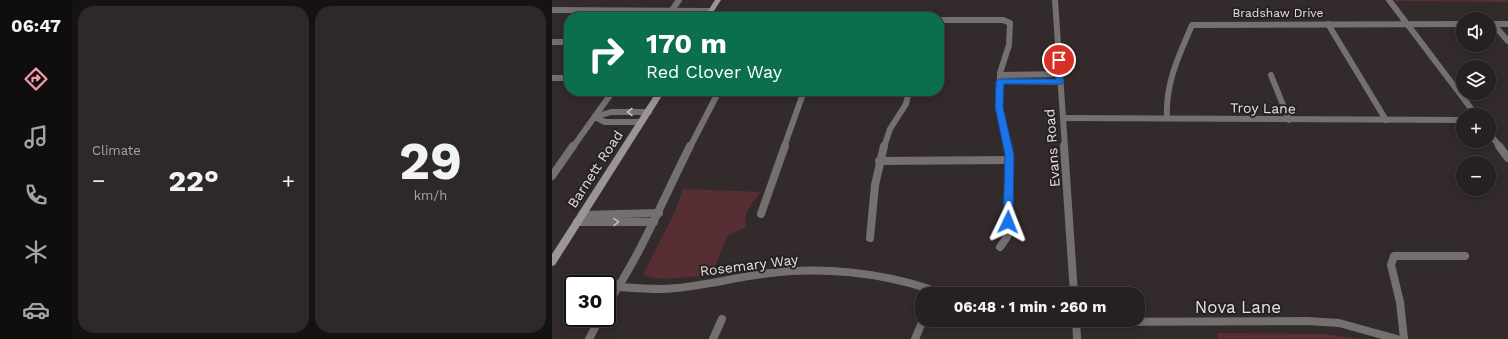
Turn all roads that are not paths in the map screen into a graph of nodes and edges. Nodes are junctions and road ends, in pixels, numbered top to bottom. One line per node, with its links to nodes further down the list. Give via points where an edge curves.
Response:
1 (679, 0): 6 (street)
2 (718, 0): 8 (street)
3 (1055, 0): 23 (street, Evans Road)
4 (1389, 0): 11 (street)
5 (552, 10): 6 (street)
6 (671, 11): 7 (street)
7 (684, 12)
8 (710, 12)
9 (944, 20): 22 (street, via 1010,23 1009,45)
10 (1328, 24): 11 (street, Bradshaw Drive); 33 (street, Bradshaw Drive, via 1192,25 1169,82 1165,108); 35 (street)
11 (1407, 24): 12 (street, Bradshaw Drive); 29 (street)
12 (1456, 24)
13 (1496, 24): 14 (street)
14 (1508, 24)
15 (1496, 29): 16 (street)
16 (1508, 41)
17 (553, 42): 18 (street)
18 (564, 42)
19 (1271, 75): 34 (street)
20 (552, 78): 21 (street)
21 (564, 78)
22 (1000, 78): 23 (street); 40 (street, via 999,107)
23 (1060, 78): 32 (street, Evans Road)
24 (610, 96): 31 (street)
25 (658, 96): 30 (street, Barnett Road)
26 (716, 96): 45 (street)
27 (802, 96): 46 (street)
28 (908, 96): 41 (street, via 888,132)
29 (1471, 108)
30 (649, 112): 31 (street, one-way to 31, via 611,112); 37 (street, Barnett Road)
31 (595, 117): 37 (street, via 605,122); 43 (street)
32 (1063, 118): 33 (street, Troy Lane); 55 (street, Evans Road)
33 (1167, 118): 34 (street, Troy Lane)
34 (1289, 120): 35 (street, Troy Lane)
35 (1386, 120): 36 (street, Troy Lane)
36 (1456, 120)
37 (642, 122): 47 (street, Barnett Road)
38 (1496, 142): 39 (street)
39 (1508, 158)
40 (1010, 160): 41 (street); 50 (street, via 1007,237)
41 (879, 161): 49 (street)
42 (552, 165): 43 (street)
43 (560, 165): 44 (street)
44 (552, 176)
45 (659, 213): 47 (street); 48 (street)
46 (761, 214)
47 (580, 219): 48 (street, one-way to 48); 52 (street, Barnett Road)
48 (654, 222): 53 (street)
49 (870, 238)
50 (1000, 247)
51 (1465, 256): 67 (street, via 1394,256 1391,265 1400,302)
52 (552, 262)
53 (619, 286): 54 (street, Rosemary Way, via 662,289 770,273 826,270 906,281); 56 (street)
54 (919, 287)
55 (1074, 287)
56 (616, 290)
57 (722, 319): 63 (street)
58 (1145, 321): 66 (street, Nova Lane, via 1339,323)
59 (596, 327): 62 (street)
60 (920, 327): 64 (street)
61 (1076, 327): 65 (street)
62 (590, 339)
63 (713, 339)
64 (915, 339)
65 (1077, 339)
66 (1397, 339)
67 (1404, 339)

